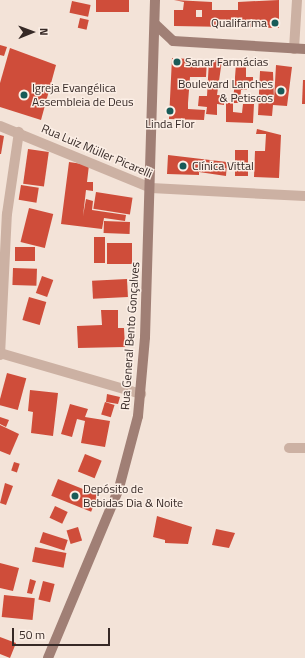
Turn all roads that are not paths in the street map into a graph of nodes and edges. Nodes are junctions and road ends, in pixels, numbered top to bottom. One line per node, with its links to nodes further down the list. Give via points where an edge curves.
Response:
1 (154, 0): 3 (main road, Rua General Bento Gonçalves)
2 (297, 0): 5 (street)
3 (155, 24): 4 (main road); 7 (main road, Rua General Bento Gonçalves)
4 (173, 41): 5 (main road); 7 (main road)
5 (294, 49): 6 (main road)
6 (305, 49)
7 (154, 56): 10 (main road, Rua General Bento Gonçalves)
8 (0, 126): 9 (street, Rua Luiz Müller Picarelli)
9 (19, 132): 10 (street, Rua Luiz Müller Picarelli); 12 (street, via 7,214)
10 (151, 188): 11 (street, Rua Luiz Müller Picarelli); 13 (main road, Rua General Bento Gonçalves)
11 (305, 196)
12 (0, 354): 13 (street)
13 (141, 394): 16 (main road, Rua General Bento Gonçalves, via 119,488)
14 (289, 448): 15 (street)
15 (305, 448)
16 (48, 658)

